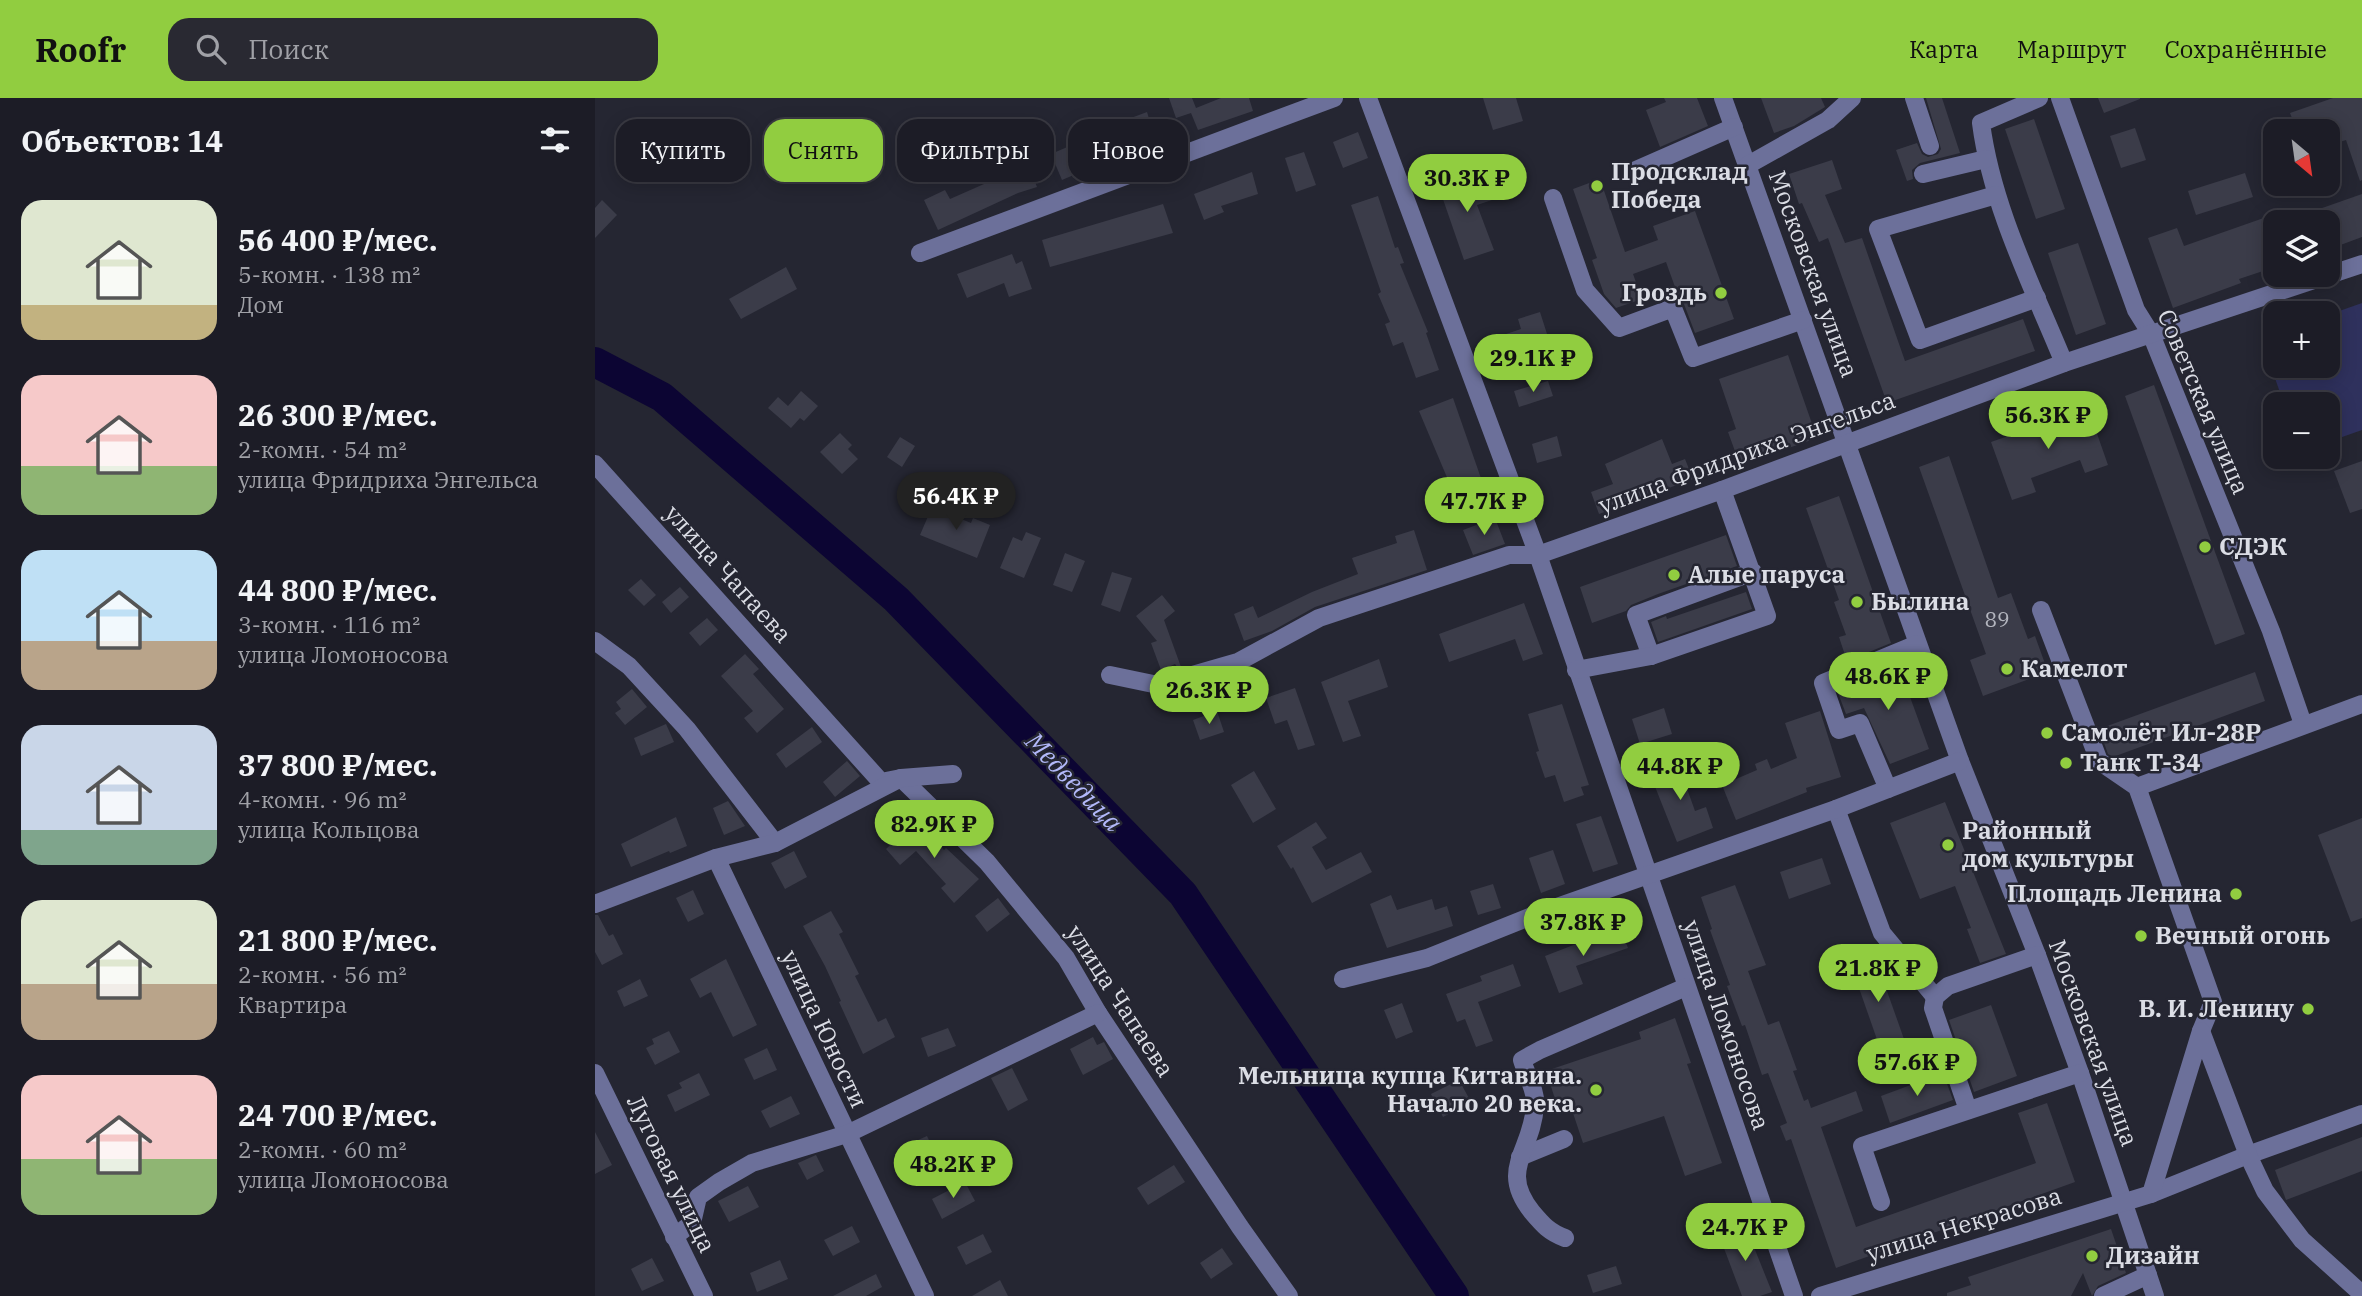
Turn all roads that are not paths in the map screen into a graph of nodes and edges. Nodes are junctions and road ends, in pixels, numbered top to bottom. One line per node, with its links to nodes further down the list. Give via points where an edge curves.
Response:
1 (1333, 98): 16 (street)
2 (1368, 98): 25 (street, улица Ломоносова)
3 (1723, 98): 8 (street, Московская улица)
4 (1852, 98): 11 (street, via 1828,120)
5 (1914, 98): 9 (street)
6 (2039, 98): 10 (street, via 1981,123)
7 (2060, 98): 20 (street, Советская улица, via 2136,310)
8 (1734, 127): 11 (street, Московская улица); 12 (street)
9 (1930, 146)
10 (1986, 159): 13 (street); 14 (street)
11 (1748, 165): 19 (street, Московская улица)
12 (1636, 170)
13 (1923, 174)
14 (1996, 195): 18 (street); 18 (street, via 1878,229 1920,340)
15 (1553, 198): 19 (street, via 1585,290 1619,328 1673,308 1693,358)
16 (920, 253)
17 (2362, 264): 20 (street, улица Фридриха Энгельса)
18 (2037, 298): 21 (street)
19 (1803, 320): 22 (street, Московская улица)
20 (2151, 334): 21 (street, улица Фридриха Энгельса); 34 (street, Советская улица, via 2271,631)
21 (2064, 363): 22 (street, улица Фридриха Энгельса)
22 (1847, 444): 24 (street, улица Фридриха Энгельса); 29 (street, Московская улица)
23 (595, 464): 37 (street, улица Чапаева, via 880,782)
24 (1722, 490): 25 (street, улица Фридриха Энгельса); 26 (street)
25 (1538, 555): 31 (street, улица Ломоносова); 32 (street, улица Фридриха Энгельса, via 1509,555 1319,618 1238,662 1158,685)
26 (1753, 572): 30 (street, via 1636,615); 30 (street, via 1767,616)
27 (2041, 610): 38 (street, via 2099,761)
28 (595, 641): 41 (street, via 629,666 687,729)
29 (1917, 644): 35 (street, Московская улица); 39 (street, via 1823,683 1839,730 1860,723)
30 (1651, 656): 31 (street)
31 (1576, 670): 43 (street, улица Ломоносова)
32 (1110, 675)
33 (2362, 704): 34 (street)
34 (2303, 724): 38 (street)
35 (1960, 761): 39 (street); 45 (street, Московская улица)
36 (953, 774): 37 (street)
37 (901, 778): 41 (street); 49 (street, улица Чапаева, via 987,862 1066,958)
38 (2137, 787): 50 (street, via 2213,1002)
39 (1888, 789): 40 (street)
40 (1836, 809): 43 (street); 48 (street, via 1882,933)
41 (775, 843): 42 (street)
42 (716, 858): 44 (street); 55 (street, улица Юности)
43 (1649, 875): 46 (street, via 1426,958); 47 (street, улица Ломоносова)
44 (595, 904)
45 (2037, 955): 48 (street, via 1948,986); 52 (street, Московская улица)
46 (1343, 979)
47 (1686, 987): 58 (street, via 1522,1060 1536,1103); 69 (street, улица Ломоносова)
48 (1935, 997): 53 (street, via 1933,1008)
49 (1098, 1013): 55 (street); 68 (street, улица Чапаева)
50 (2201, 1031): 57 (street); 59 (street)
51 (595, 1073): 62 (street, Луговая улица)
52 (2080, 1073): 53 (street); 61 (street, Московская улица)
53 (1968, 1110): 60 (street, via 1862,1146)
54 (2362, 1114): 57 (street, улица Некрасова)
55 (846, 1134): 62 (street, via 753,1163 719,1182 698,1197 692,1223); 67 (street, улица Юности)
56 (1565, 1139): 58 (street)
57 (2248, 1155): 59 (street, улица Некрасова); 65 (street, via 2265,1191 2302,1240)
58 (1520, 1157): 63 (street, via 1516,1175 1520,1196 1548,1231)
59 (2151, 1194): 61 (street, улица Некрасова)
60 (1881, 1202)
61 (2123, 1202): 64 (street, Московская улица); 70 (street, улица Некрасова)
62 (674, 1237): 66 (street, Луговая улица)
63 (1565, 1238)
64 (2148, 1275): 71 (street); 72 (street, Московская улица)
65 (2362, 1294)
66 (704, 1296)
67 (925, 1296)
68 (1289, 1296)
69 (1794, 1296)
70 (1820, 1296)
71 (2103, 1296)
72 (2155, 1296)

